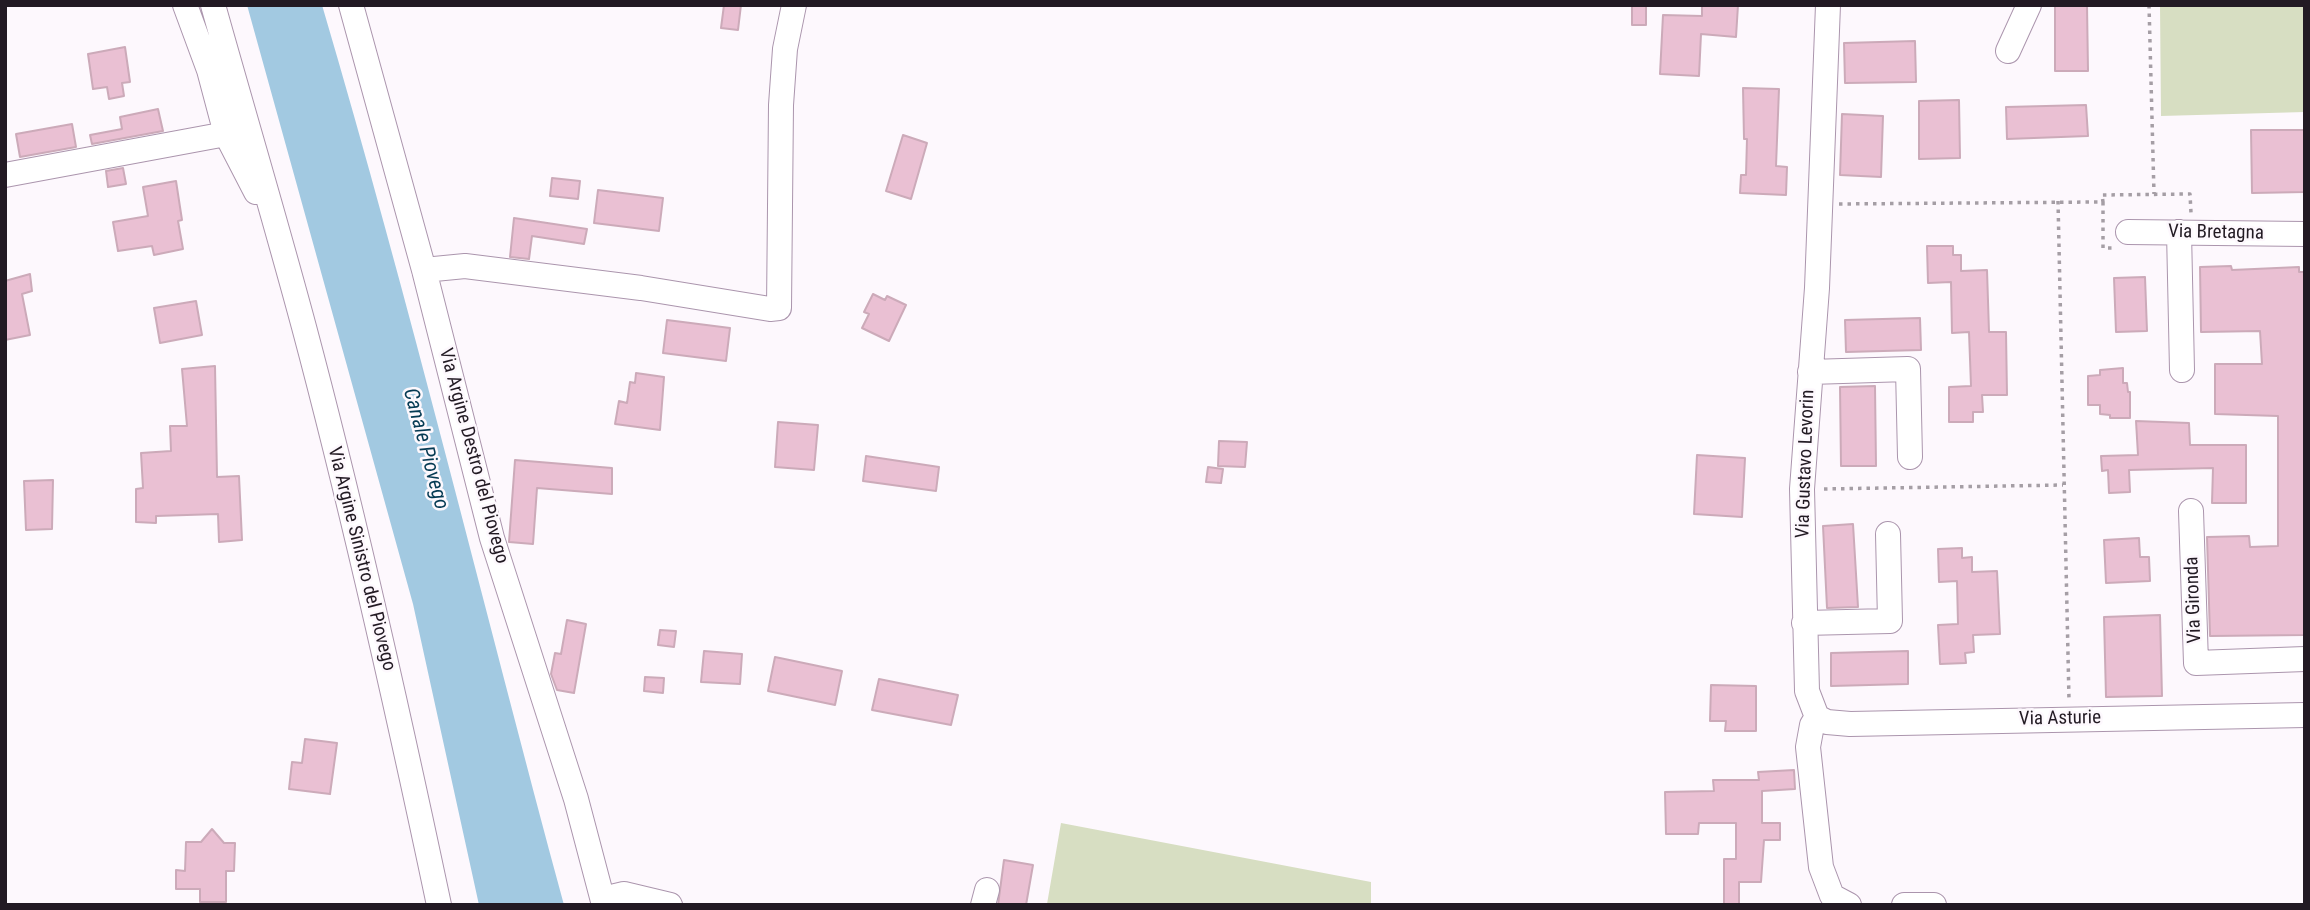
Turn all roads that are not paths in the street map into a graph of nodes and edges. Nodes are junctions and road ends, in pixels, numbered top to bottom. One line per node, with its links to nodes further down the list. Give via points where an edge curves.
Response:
1 (185, 5): 8 (street, Via Argine Sinistro del Piovego)
2 (213, 5): 10 (street, Via Argine Sinistro del Piovego)
3 (351, 5): 14 (street, Via Argine Destro del Piovego)
4 (794, 5): 14 (street, via 781,105 779,308 465,266)
5 (1828, 5): 16 (street, Via Gustavo Levorin)
6 (2029, 5): 7 (street)
7 (2008, 51)
8 (226, 134): 9 (street); 10 (street, Via Argine Sinistro del Piovego, via 246,178)
9 (5, 175)
10 (272, 216): 25 (street, Via Argine Sinistro del Piovego, via 362,558)
11 (2185, 232): 12 (street, Via Bretagna); 13 (street, Via Bretagna); 15 (street)
12 (2305, 234)
13 (2122, 240)
14 (424, 270): 24 (street, Via Argine Destro del Piovego, via 492,538 576,800)
15 (2182, 370)
16 (1810, 372): 17 (street, via 1908,369); 20 (street, Via Gustavo Levorin, via 1802,489)
17 (1910, 457)
18 (2191, 511): 21 (street, Via Gironda, via 2196,663)
19 (1888, 534): 20 (street, via 1890,621)
20 (1804, 623): 23 (street, Via Gustavo Levorin, via 1807,691)
21 (2305, 659)
22 (2305, 715): 23 (street, Via Asturie, via 1850,724)
23 (1817, 717): 27 (street, via 1808,747 1821,867 1832,895)
24 (603, 902): 26 (street, via 624,894)
25 (439, 905)
26 (670, 905)
27 (1849, 905)
28 (1904, 905): 29 (street)
29 (1934, 905)

